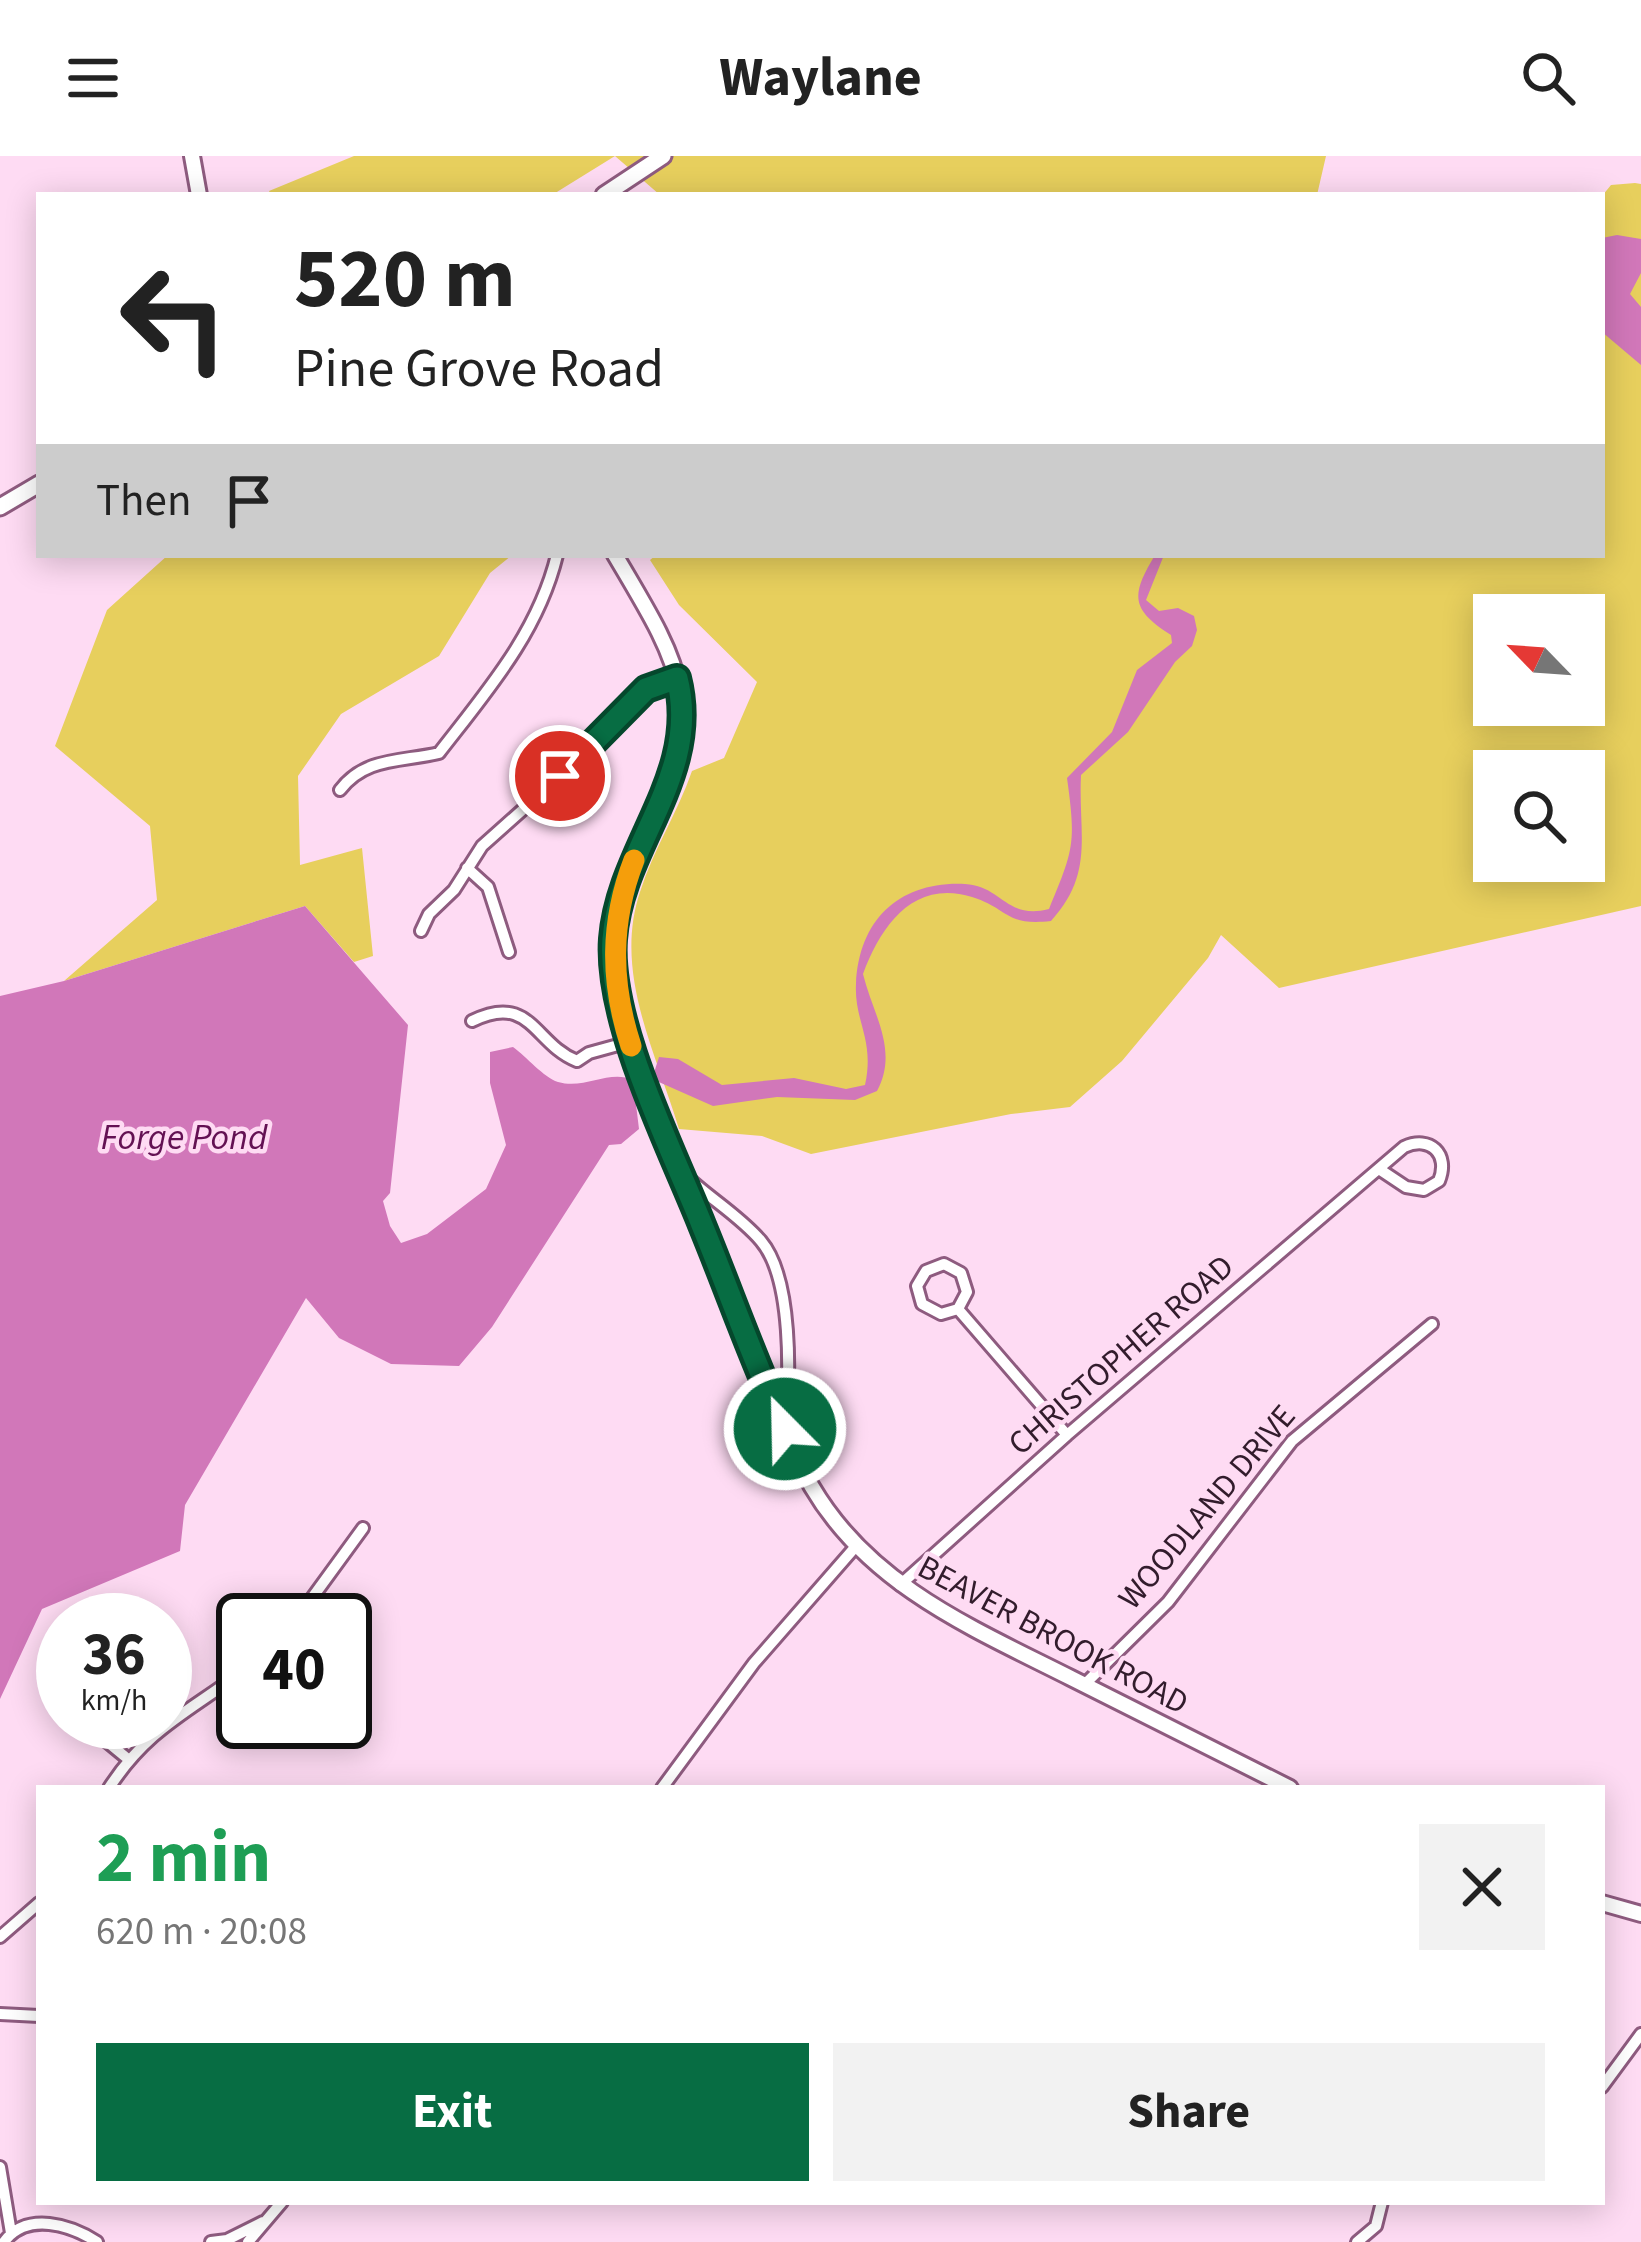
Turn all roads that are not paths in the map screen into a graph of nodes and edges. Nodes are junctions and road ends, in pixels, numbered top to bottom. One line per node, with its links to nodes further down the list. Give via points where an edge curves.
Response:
1 (192, 156): 3 (street)
2 (663, 156): 4 (main road)
3 (198, 192)
4 (609, 192)
5 (36, 486): 6 (main road)
6 (0, 507)
7 (555, 558): 10 (street, via 532,626 439,753 374,762)
8 (618, 558): 9 (street, BEAVER BROOK ROAD)
9 (677, 678): 11 (street, via 646,689); 15 (street, BEAVER BROOK ROAD, via 681,745 626,881 614,933)
10 (340, 790)
11 (467, 868): 12 (street); 13 (street, via 488,887)
12 (421, 931)
13 (509, 952)
14 (472, 1021): 15 (street, via 495,1012 521,1016 577,1061)
15 (631, 1047): 17 (street, BEAVER BROOK ROAD)
16 (1379, 1169): 16 (street, CHRISTOPHER ROAD, via 1416,1142 1435,1147 1444,1163 1439,1180 1424,1190); 21 (street, CHRISTOPHER ROAD)
17 (681, 1171): 20 (street, BEAVER BROOK ROAD); 20 (street, via 770,1255 787,1343)
18 (958, 1309): 18 (street, via 967,1292 961,1274 944,1264 926,1270 917,1286 922,1304 941,1314); 21 (street)
19 (1432, 1324): 26 (street, WOODLAND DRIVE, via 1292,1441 1168,1602)
20 (785, 1429): 23 (street, BEAVER BROOK ROAD, via 813,1488)
21 (1067, 1435): 24 (street, CHRISTOPHER ROAD)
22 (363, 1528): 25 (street)
23 (857, 1545): 24 (street, BEAVER BROOK ROAD); 31 (street, via 754,1663)
24 (900, 1585): 26 (street, BEAVER BROOK ROAD)
25 (314, 1593)
26 (1084, 1684): 32 (street, BEAVER BROOK ROAD)
27 (216, 1689): 29 (street)
28 (116, 1749): 29 (street)
29 (128, 1759): 30 (street)
30 (111, 1785)
31 (664, 1785)
32 (1284, 1785)
33 (1605, 1904): 35 (street)
34 (36, 1906): 36 (street)
35 (1641, 1914)
36 (0, 1937)
37 (0, 2014): 38 (street)
38 (36, 2016)
39 (1641, 2034): 40 (street)
40 (1605, 2083)
41 (0, 2168): 46 (street)
42 (279, 2205): 44 (street)
43 (1381, 2205): 45 (street)
44 (263, 2222): 49 (street); 50 (street)
45 (1376, 2226): 47 (street); 51 (street)
46 (8, 2237): 48 (street, via 62,2224)
47 (1383, 2238)
48 (97, 2242)
49 (211, 2242)
50 (248, 2242)
51 (1357, 2242)

